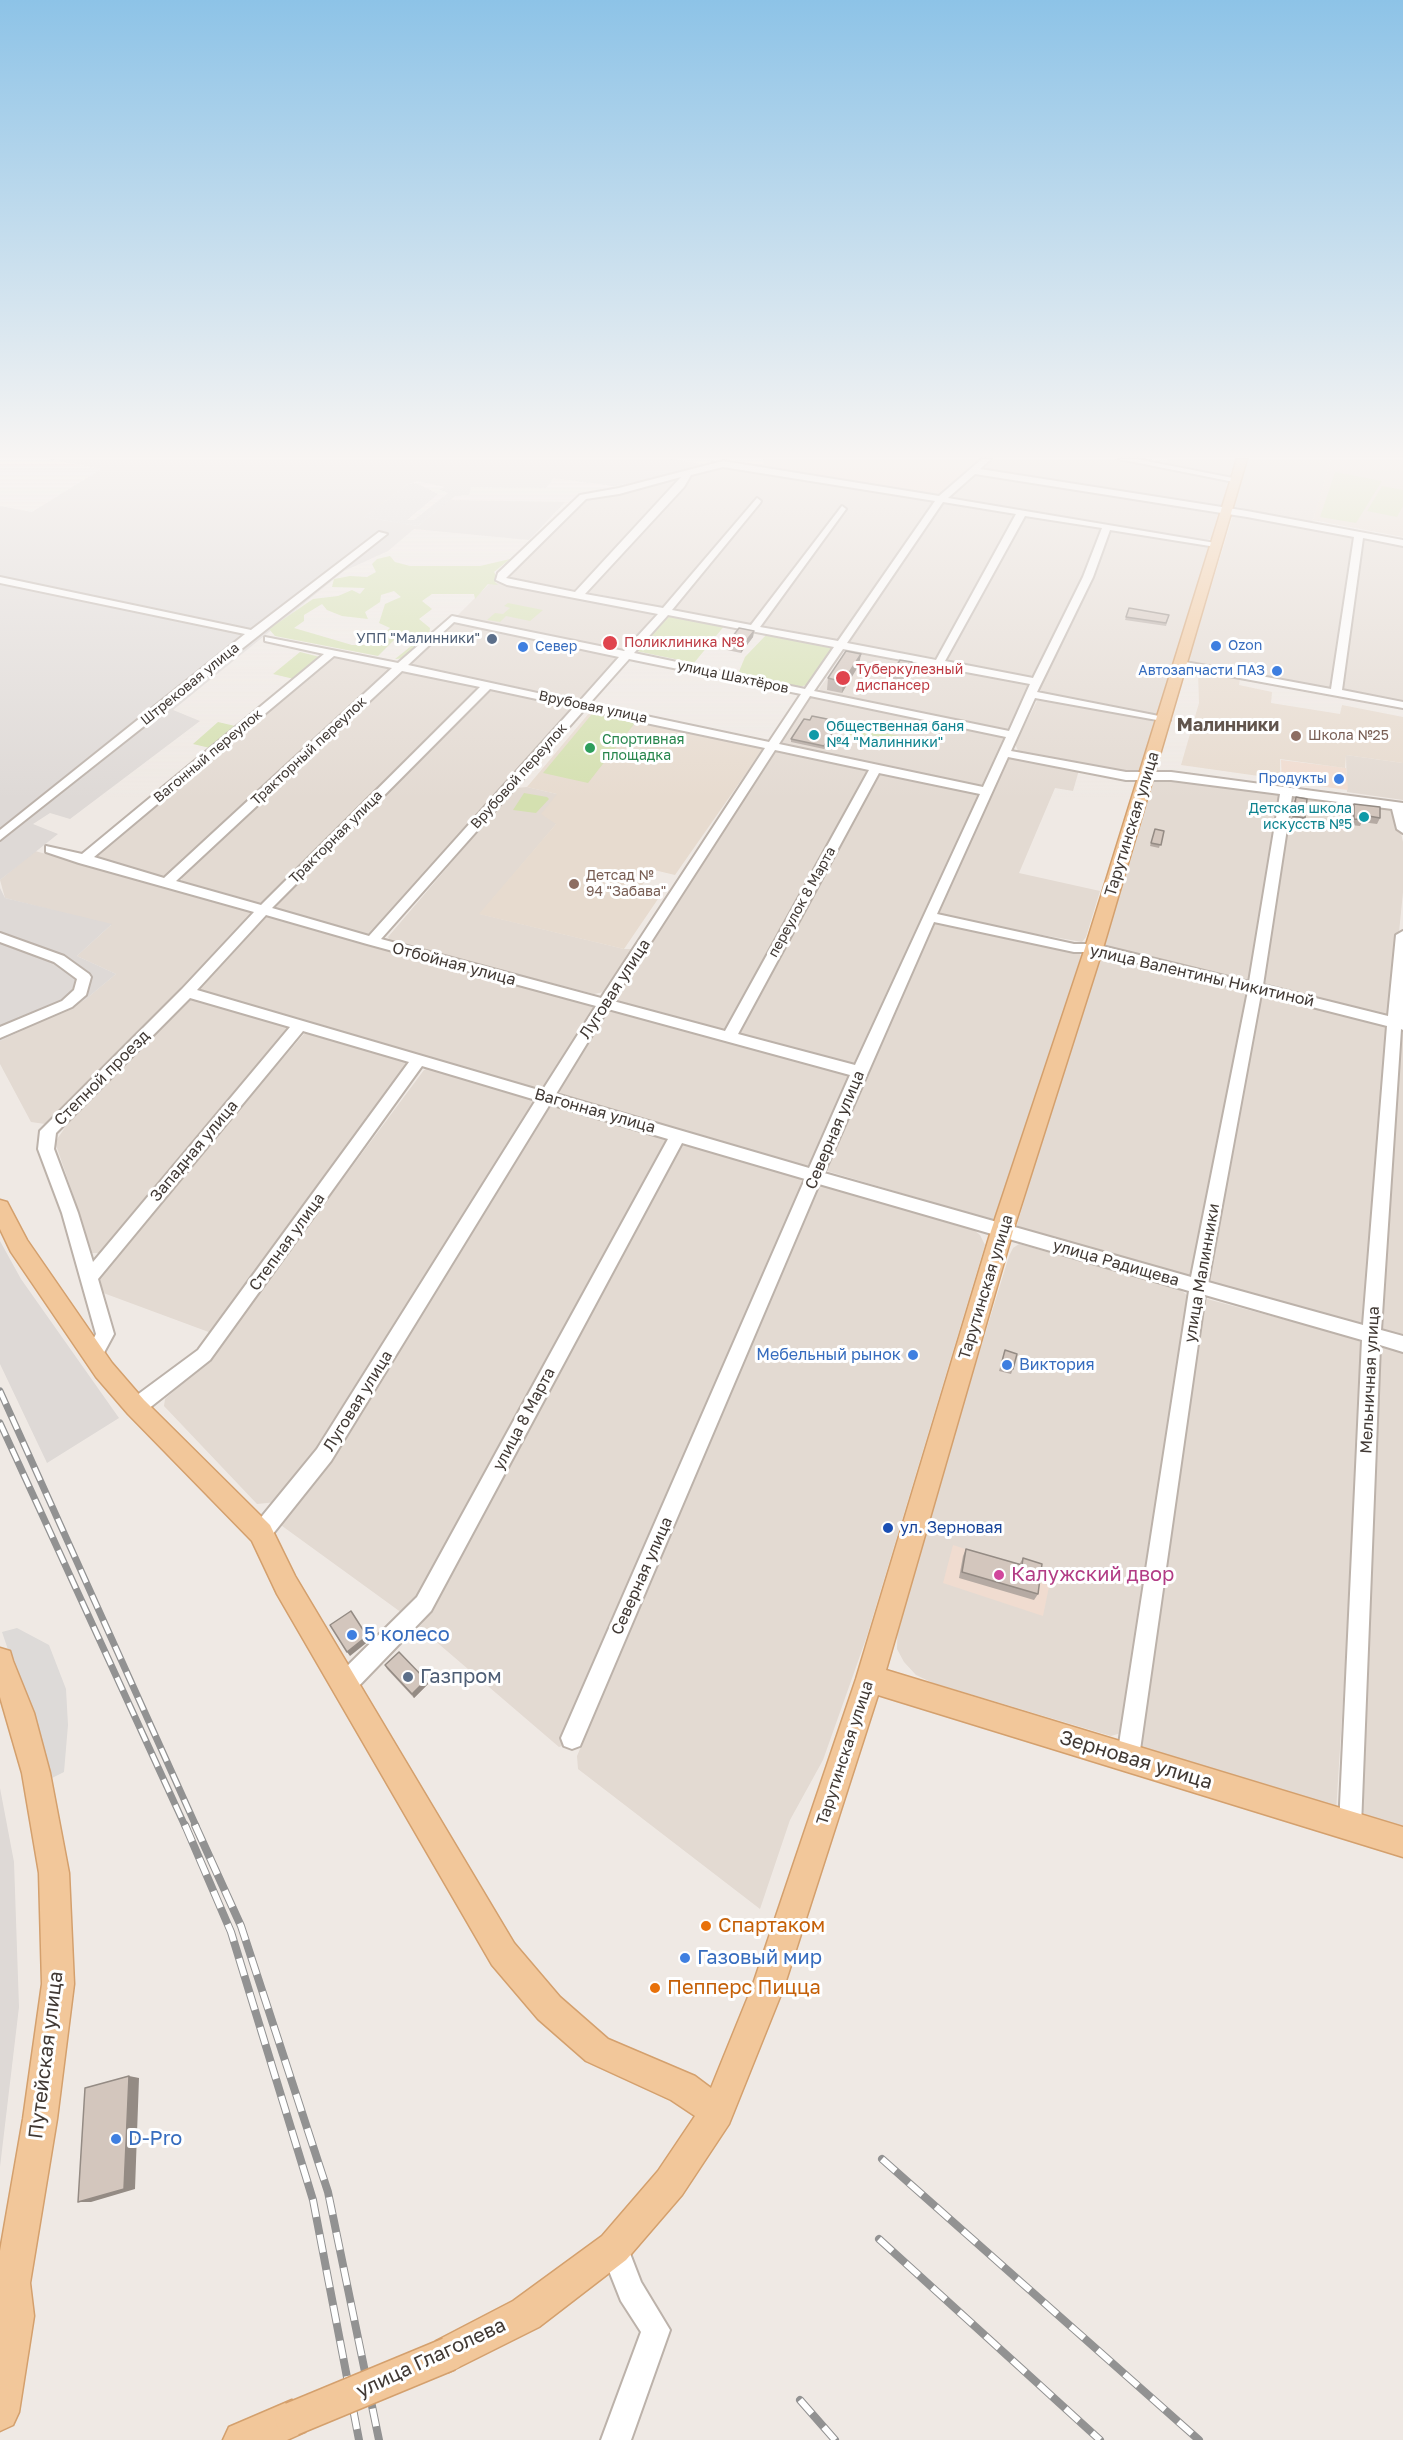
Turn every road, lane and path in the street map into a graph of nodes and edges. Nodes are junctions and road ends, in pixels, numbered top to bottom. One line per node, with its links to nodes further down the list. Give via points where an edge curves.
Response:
1 (331, 573): 16 (street, Штрековая улица)
2 (504, 573): 12 (street, via 501,580 507,582)
3 (599, 573): 12 (street)
4 (698, 573): 13 (street, Врубовой переулок)
5 (795, 573): 15 (street)
6 (891, 573): 18 (street, Луговая улица)
7 (989, 573): 21 (street)
8 (1090, 573): 25 (street, Северная улица)
9 (1207, 573): 22 (main road, Тарутинская улица)
10 (1353, 573): 27 (street)
11 (0, 580): 16 (street)
12 (579, 594): 13 (street)
13 (666, 611): 15 (street); 20 (street, Врубовой переулок)
14 (452, 619): 20 (street, улица Шахтёров); 23 (street, Тракторный переулок)
15 (754, 628): 18 (street)
16 (253, 633): 40 (street, Штрековая улица)
17 (269, 639): 19 (street, Врубовая улица)
18 (843, 644): 21 (street); 26 (street, Луговая улица)
19 (333, 652): 23 (street, Врубовая улица); 42 (street, Вагонный переулок)
20 (627, 655): 26 (street, улица Шахтёров); 28 (street, Врубовой переулок)
21 (939, 663): 25 (street)
22 (1180, 664): 27 (street); 30 (main road, Тарутинская улица)
23 (401, 667): 24 (street, Врубовая улица); 43 (street, Тракторный переулок)
24 (488, 685): 28 (street, Врубовая улица); 44 (street, Тракторная улица)
25 (1034, 688): 30 (street); 31 (street, Северная улица)
26 (808, 692): 31 (street, улица Шахтёров); 32 (street, Луговая улица)
27 (1336, 693): 29 (street)
28 (582, 705): 32 (street, Врубовая улица); 48 (street, Врубовой переулок)
29 (1403, 705)
30 (1164, 720): 35 (main road, Тарутинская улица)
31 (1013, 735): 33 (street, Северная улица)
32 (774, 746): 34 (street, Врубовая улица); 52 (street, Луговая улица)
33 (1004, 753): 35 (street, via 1126,776); 37 (street, Северная улица)
34 (876, 768): 37 (street, Врубовая улица); 56 (street, переулок 8 Марта)
35 (1147, 775): 36 (street); 49 (main road, Тарутинская улица)
36 (1287, 791): 38 (street); 50 (street, улица Малинники)
37 (987, 792): 45 (street, Северная улица)
38 (1400, 807): 39 (street)
39 (1403, 829)
40 (0, 836)
41 (50, 849): 42 (street, Отбойная улица)
42 (83, 860): 43 (street, Отбойная улица)
43 (166, 883): 44 (street, Отбойная улица)
44 (262, 910): 48 (street, Отбойная улица); 51 (street, Тракторная улица)
45 (930, 917): 49 (street, улица Валентины Никитиной, via 1074,948); 58 (street, Северная улица)
46 (1403, 935): 54 (street, Мельничная улица)
47 (0, 937): 55 (street, via 59,959 84,978 81,992 67,1004)
48 (372, 941): 52 (street, Отбойная улица)
49 (1094, 948): 50 (street, улица Валентины Никитиной); 63 (main road, Тарутинская улица)
50 (1255, 989): 54 (street, улица Валентины Никитиной); 65 (street, улица Малинники)
51 (187, 992): 53 (street, Вагонная улица); 64 (street, Степной проезд, via 48,1131 46,1149 70,1212)
52 (604, 1004): 56 (street, Отбойная улица); 59 (street, Луговая улица)
53 (301, 1024): 57 (street, Вагонная улица); 64 (street, Западная улица)
54 (1398, 1024): 66 (street, Мельничная улица)
55 (0, 1033)
56 (729, 1036): 58 (street, Отбойная улица)
57 (419, 1059): 59 (street, Вагонная улица); 69 (street, Степная улица, via 204,1355)
58 (859, 1072): 61 (street, Северная улица)
59 (546, 1097): 60 (street, Вагонная улица); 70 (street, Луговая улица, via 324,1455)
60 (678, 1135): 61 (street, Вагонная улица); 73 (street, улица 8 Марта, via 424,1604)
61 (816, 1176): 63 (street, Вагонная улица); 74 (street, Северная улица)
62 (0, 1208): 68 (main road, via 19,1246)
63 (1002, 1231): 65 (street, улица Радищева); 72 (main road, Тарутинская улица)
64 (88, 1279): 68 (street, Степной проезд, via 105,1334)
65 (1198, 1287): 66 (street, улица Радищева); 75 (street, улица Малинники)
66 (1372, 1335): 67 (street, улица Радищева); 76 (street, Мельничная улица)
67 (1403, 1344)
68 (94, 1355): 69 (main road)
69 (136, 1407): 70 (main road)
70 (261, 1533): 73 (main road, via 286,1585)
71 (0, 1661): 80 (main road, Путейская улица, via 20,1713 36,1773 54,1873 58,1983 40,2119)
72 (870, 1679): 75 (main road, Зерновая улица); 78 (main road, Тарутинская улица, via 768,1987)
73 (345, 1684): 78 (main road, via 491,1936 549,2008 597,2050 682,2088)
74 (572, 1738)
75 (1128, 1757): 76 (main road, Зерновая улица)
76 (1350, 1826): 77 (main road, Зерновая улица)
77 (1403, 1842)
78 (717, 2112): 79 (main road, улица Глаголева, via 670,2183)
79 (614, 2248): 83 (main road, улица Глаголева, bridge, via 526,2314 449,2354); 84 (street, via 631,2291 656,2330)
80 (6, 2295): 81 (main road); 82 (main road, via 16,2316)
81 (0, 2331)
82 (0, 2412)
83 (243, 2440)
84 (616, 2440)

